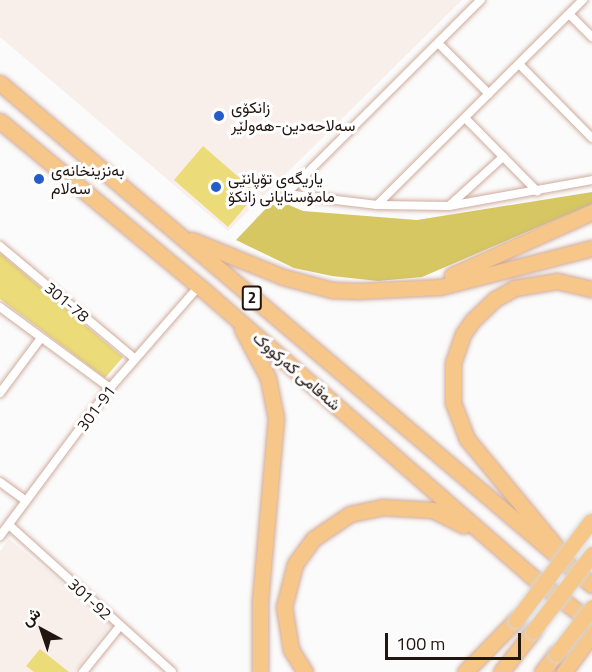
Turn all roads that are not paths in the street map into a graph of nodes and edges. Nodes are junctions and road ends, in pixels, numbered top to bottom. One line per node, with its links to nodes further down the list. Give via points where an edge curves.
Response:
1 (481, 0): 5 (street)
2 (583, 0): 3 (street)
3 (569, 14): 4 (street); 6 (street)
4 (592, 37)
5 (438, 43): 8 (street); 15 (street, via 286,194)
6 (519, 64): 8 (street); 11 (street)
7 (0, 83): 18 (highway, شەقامی کەرکووک / 2)
8 (489, 94): 9 (street)
9 (465, 118): 12 (street); 15 (street)
10 (0, 121): 21 (highway, شەقامی کەرکووک / 2)
11 (592, 138)
12 (503, 157): 14 (street); 16 (street)
13 (592, 180): 14 (street)
14 (537, 191): 16 (street)
15 (378, 205): 16 (street)
16 (449, 206)
17 (592, 213): 23 (highway, via 468,270)
18 (177, 233): 23 (highway, via 261,269 332,290); 36 (highway, شەقامی کەرکووک / 2)
19 (0, 246): 27 (street, 301-78)
20 (592, 248): 23 (highway, via 440,287)
21 (199, 286): 25 (highway, شەقامی کەرکووک / 2); 27 (street, 301-91)
22 (592, 289): 36 (highway, via 544,281 515,288 495,299 463,334 451,381 453,403 467,439 532,513)
23 (403, 291)
24 (0, 307): 26 (street)
25 (232, 314): 37 (highway, شەقامی کەرکووک / 2); 46 (highway, via 268,378 276,418)
26 (41, 338): 28 (street); 29 (street)
27 (135, 358): 28 (street, 301-91)
28 (110, 388): 31 (street, 301-91)
29 (0, 393)
30 (0, 482): 31 (street)
31 (26, 501): 33 (street, 301-91)
32 (592, 521): 40 (highway, bridge)
33 (9, 525): 34 (street, 301-91); 41 (street, 301-92)
34 (0, 536)
35 (592, 554): 50 (highway, bridge)
36 (567, 562): 38 (highway, شەقامی کەرکووک / 2)
37 (530, 575): 39 (highway, شەقامی کەرکووک / 2); 47 (highway, via 462,524 433,510 399,506 350,514 313,539 289,577 284,621 291,650)
38 (592, 585)
39 (591, 618): 51 (highway, bridge)
40 (516, 620): 48 (highway); 49 (highway)
41 (120, 626): 44 (street); 45 (street, 301-92)
42 (592, 634): 43 (highway)
43 (565, 669)
44 (83, 672)
45 (172, 672)
46 (258, 672)
47 (305, 672)
48 (465, 672)
49 (474, 672)
50 (501, 672)
51 (542, 672)

